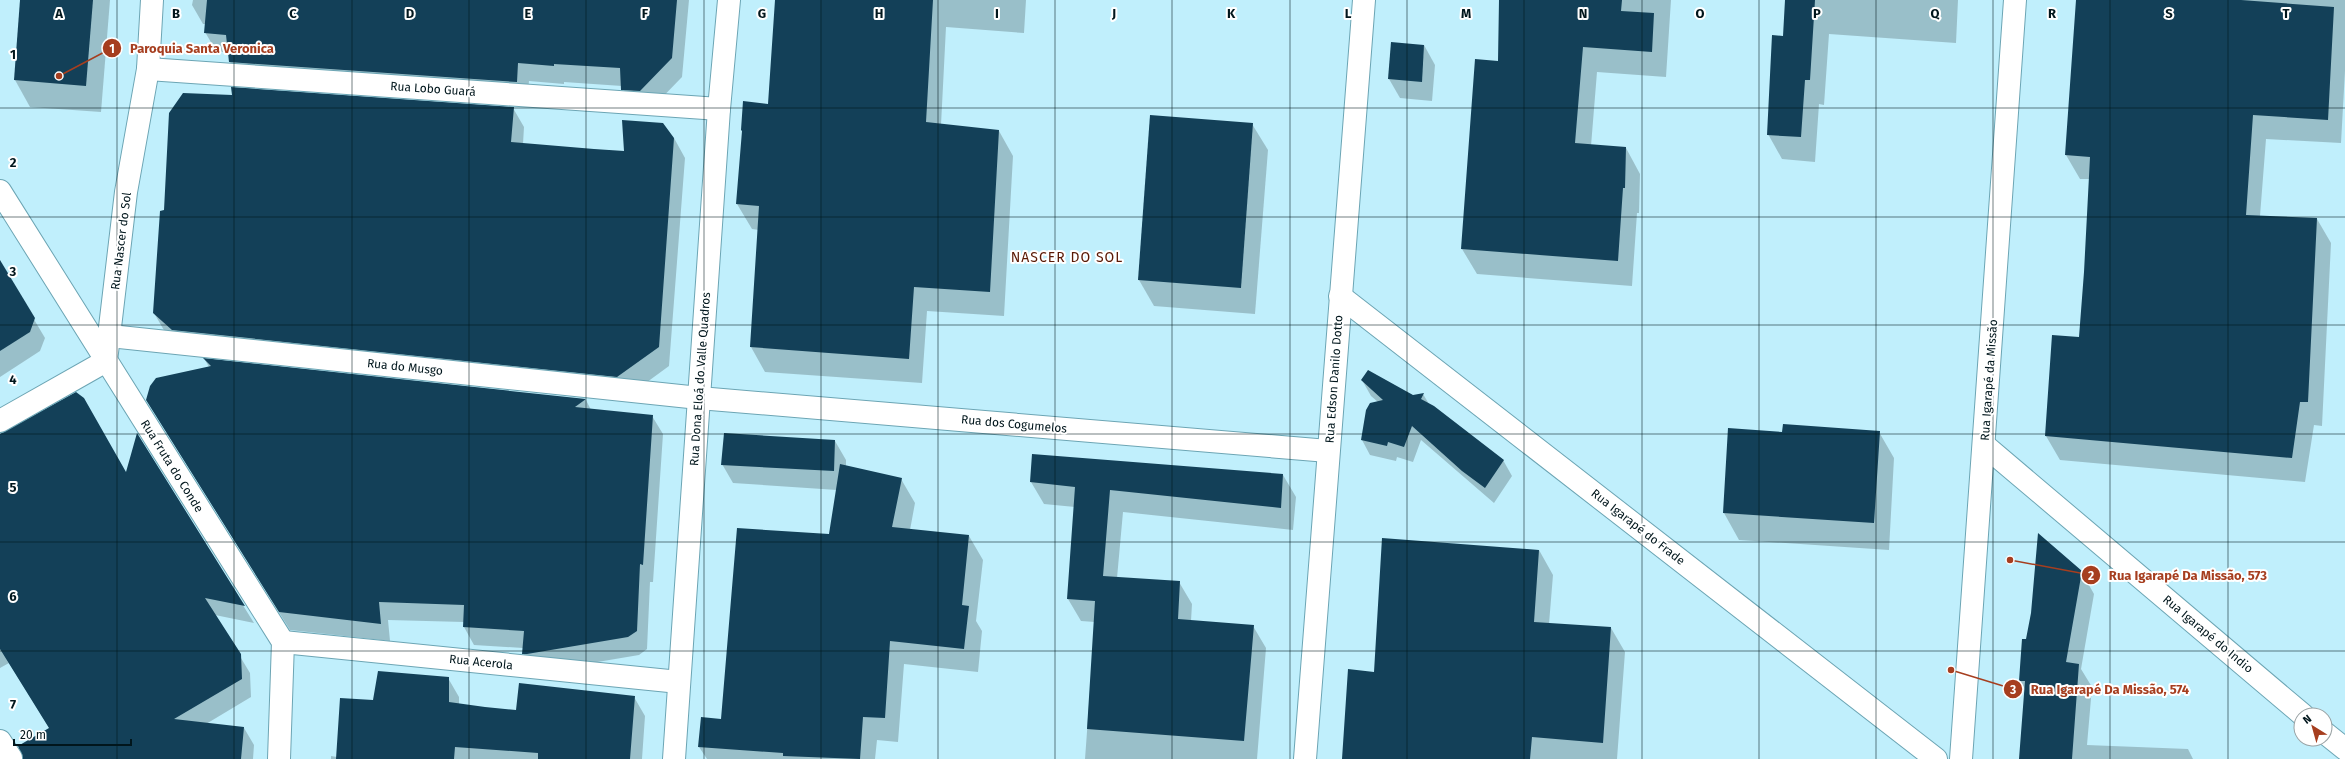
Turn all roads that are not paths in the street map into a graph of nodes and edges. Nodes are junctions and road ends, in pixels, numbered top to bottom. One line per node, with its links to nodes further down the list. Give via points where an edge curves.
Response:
1 (152, 0): 5 (street, Rua Nascer do Sol)
2 (729, 0): 6 (street, Rua Dona Eloá do Valle Quadros)
3 (1364, 0): 8 (street, Rua Edson Danilo Dotto)
4 (2016, 0): 13 (street, Rua Igarapé da Missão)
5 (148, 70): 6 (street, Rua Lobo Guará); 9 (street, Rua Nascer do Sol, via 126,192)
6 (718, 110): 11 (street, Rua Dona Eloá do Valle Quadros)
7 (0, 191): 10 (street, Rua Fruta do Conde)
8 (1340, 296): 14 (street, Rua Edson Danilo Dotto); 23 (street, Rua Igarapé do Frade)
9 (110, 336): 10 (street, Rua Nascer do Sol); 11 (street, Rua do Musgo)
10 (106, 361): 12 (street); 15 (street, Rua Fruta do Conde)
11 (699, 398): 14 (street, Rua dos Cogumelos); 16 (street, Rua Dona Eloá do Valle Quadros)
12 (0, 421)
13 (1984, 445): 17 (street, Rua Igarapé do Indio); 24 (street, Rua Igarapé da Missão)
14 (1328, 451): 22 (street, Rua Edson Danilo Dotto)
15 (283, 642): 16 (street, Rua Acerola); 20 (street)
16 (679, 682): 21 (street, Rua Dona Eloá do Valle Quadros)
17 (2295, 707)
18 (2333, 739): 19 (street)
19 (2345, 749)
20 (279, 759)
21 (674, 759)
22 (1305, 759)
23 (1936, 759)
24 (1961, 759)

